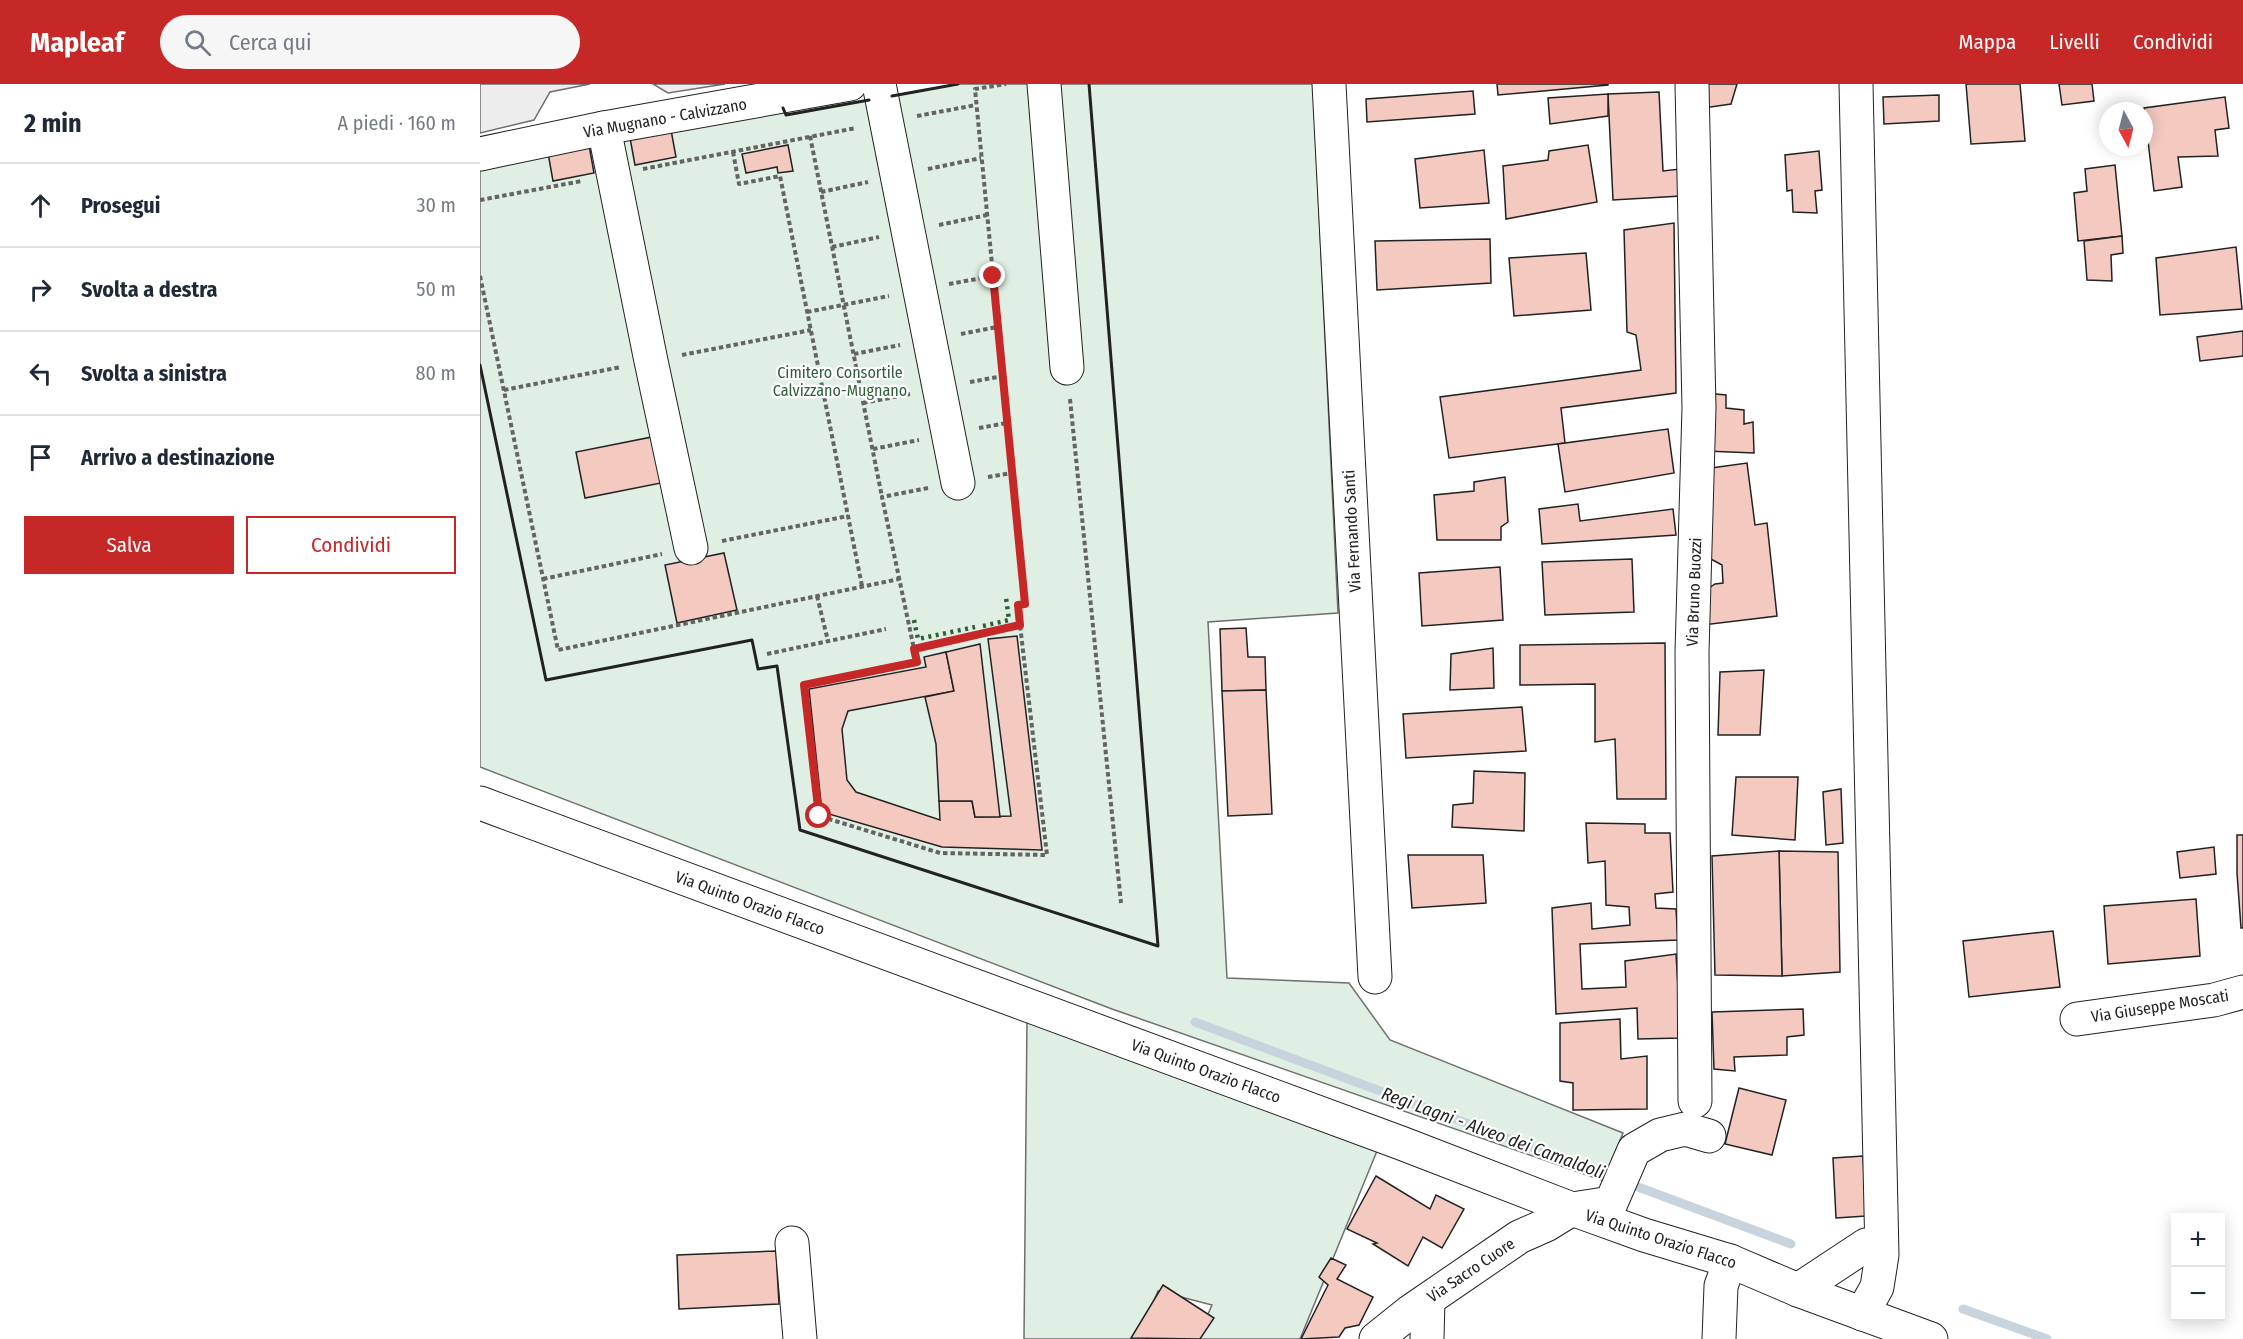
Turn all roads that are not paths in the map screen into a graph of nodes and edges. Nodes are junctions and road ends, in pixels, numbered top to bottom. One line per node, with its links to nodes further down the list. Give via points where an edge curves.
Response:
1 (850, 84): 7 (street, Via Mugnano - Calvizzano)
2 (879, 84): 10 (street)
3 (1044, 84): 9 (street)
4 (1329, 84): 13 (street, Via Fernando Santi)
5 (1692, 84): 16 (street, Via Bruno Buozzi, via 1699,408 1692,652)
6 (1856, 84): 20 (street, via 1880,1213)
7 (604, 128): 8 (street, Via Mugnano - Calvizzano); 11 (street)
8 (480, 154)
9 (1067, 368)
10 (958, 483)
11 (691, 548)
12 (480, 803): 18 (street, Via Quinto Orazio Flacco)
13 (1375, 977)
14 (2243, 992): 15 (street, Via Giuseppe Moscati, via 2214,1000)
15 (2077, 1019)
16 (1695, 1101)
17 (1709, 1136): 18 (street, via 1685,1129 1660,1135 1634,1150 1611,1203)
18 (1572, 1209): 21 (street, Via Quinto Orazio Flacco); 23 (street, Via Sacro Cuore, via 1519,1237)
19 (792, 1243): 26 (street)
20 (1874, 1250): 22 (street); 24 (street, via 1877,1287); 25 (street)
21 (1730, 1261): 22 (street, Via Quinto Orazio Flacco); 29 (street, via 1721,1286)
22 (1797, 1290): 24 (street, Via Quinto Orazio Flacco)
23 (1428, 1300): 27 (street, Via Sacro Cuore); 28 (street)
24 (1866, 1326): 25 (street, Via Quinto Orazio Flacco)
25 (1908, 1335)
26 (800, 1339)
27 (1376, 1339)
28 (1427, 1339)
29 (1719, 1339)

